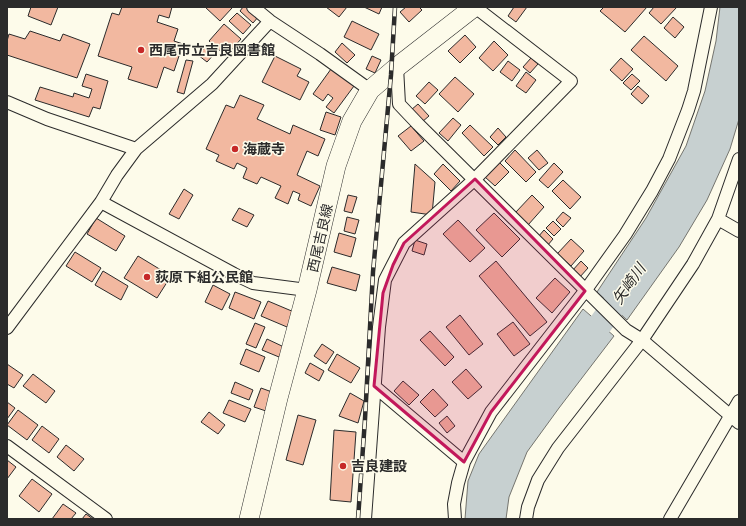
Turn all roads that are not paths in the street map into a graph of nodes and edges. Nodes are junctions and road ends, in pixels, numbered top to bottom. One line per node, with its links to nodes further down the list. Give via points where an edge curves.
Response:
1 (253, 7): 4 (street)
2 (474, 7): 5 (main road, 西尾吉良線); 10 (street, via 571,81)
3 (711, 7): 15 (street, via 694,91 669,158)
4 (270, 21): 6 (street); 8 (street, via 212,84)
5 (397, 67): 6 (main road, 西尾吉良線); 10 (street, via 399,104)
6 (370, 90): 14 (main road, 西尾吉良線, via 352,121 336,166)
7 (7, 102): 8 (street)
8 (136, 150): 11 (street)
9 (739, 159): 12 (street)
10 (475, 179): 15 (street); 18 (street, via 404,243 392,265 382,293)
11 (101, 202): 14 (street, via 253,283); 16 (street)
12 (718, 219): 13 (street); 17 (street, via 694,264)
13 (739, 231)
14 (307, 290): 24 (main road, 西尾吉良線)
15 (590, 295): 17 (street, via 626,330); 22 (street, via 491,412)
16 (7, 328)
17 (642, 340): 20 (street); 27 (street, via 558,448 538,480)
18 (374, 386): 22 (street); 25 (street)
19 (739, 401): 20 (street)
20 (735, 420): 28 (street)
21 (7, 446): 23 (street)
22 (464, 462): 26 (street, via 454,504)
23 (106, 519)
24 (249, 519)
25 (365, 519)
26 (455, 519)
27 (526, 519)
28 (670, 519)

